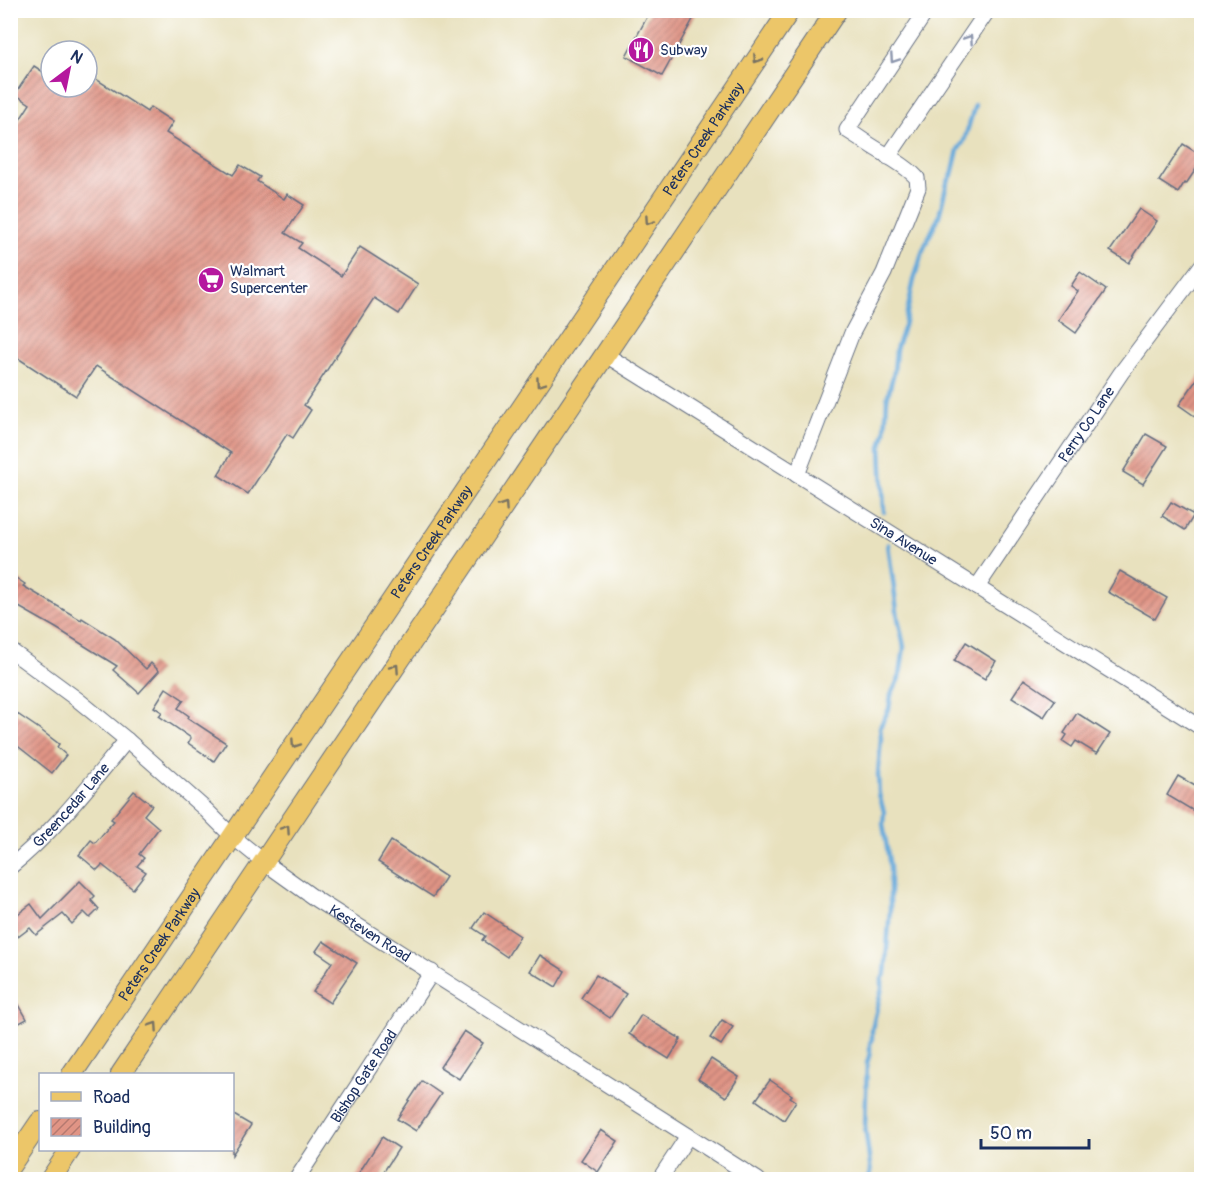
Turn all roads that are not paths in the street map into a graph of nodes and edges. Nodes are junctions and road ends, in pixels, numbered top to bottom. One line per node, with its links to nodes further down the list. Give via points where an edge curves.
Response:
1 (790, 10): 13 (main road, Peters Creek Parkway, one-way to 13)
2 (837, 10): 7 (main road)
3 (927, 10): 5 (street, one-way to 5, via 847,130)
4 (988, 10): 5 (street, one-way to 4)
5 (888, 157): 8 (street, via 917,178 918,188 885,273 852,333)
6 (1202, 265): 9 (street, Perry Co Lane, via 1121,372)
7 (606, 355): 8 (street, Sina Avenue); 14 (main road, one-way to 7)
8 (797, 475): 9 (street, Sina Avenue)
9 (978, 587): 11 (street, Sina Avenue)
10 (10, 651): 12 (street, Kesteven Road)
11 (1202, 728)
12 (127, 740): 13 (street, Kesteven Road); 15 (street, Greencedar Lane, via 60,819)
13 (232, 836): 14 (street, Kesteven Road); 17 (main road, Peters Creek Parkway)
14 (264, 862): 16 (street, Kesteven Road); 18 (main road, one-way to 14)
15 (10, 867)
16 (432, 972): 20 (street, Kesteven Road); 24 (street, Bishop Gate Road)
17 (73, 1073)
18 (122, 1073)
19 (39, 1124): 22 (main road)
20 (688, 1136): 25 (street); 26 (street, Kesteven Road)
21 (69, 1151): 23 (main road)
22 (10, 1167)
23 (50, 1179)
24 (297, 1179)
25 (659, 1179)
26 (758, 1179)

